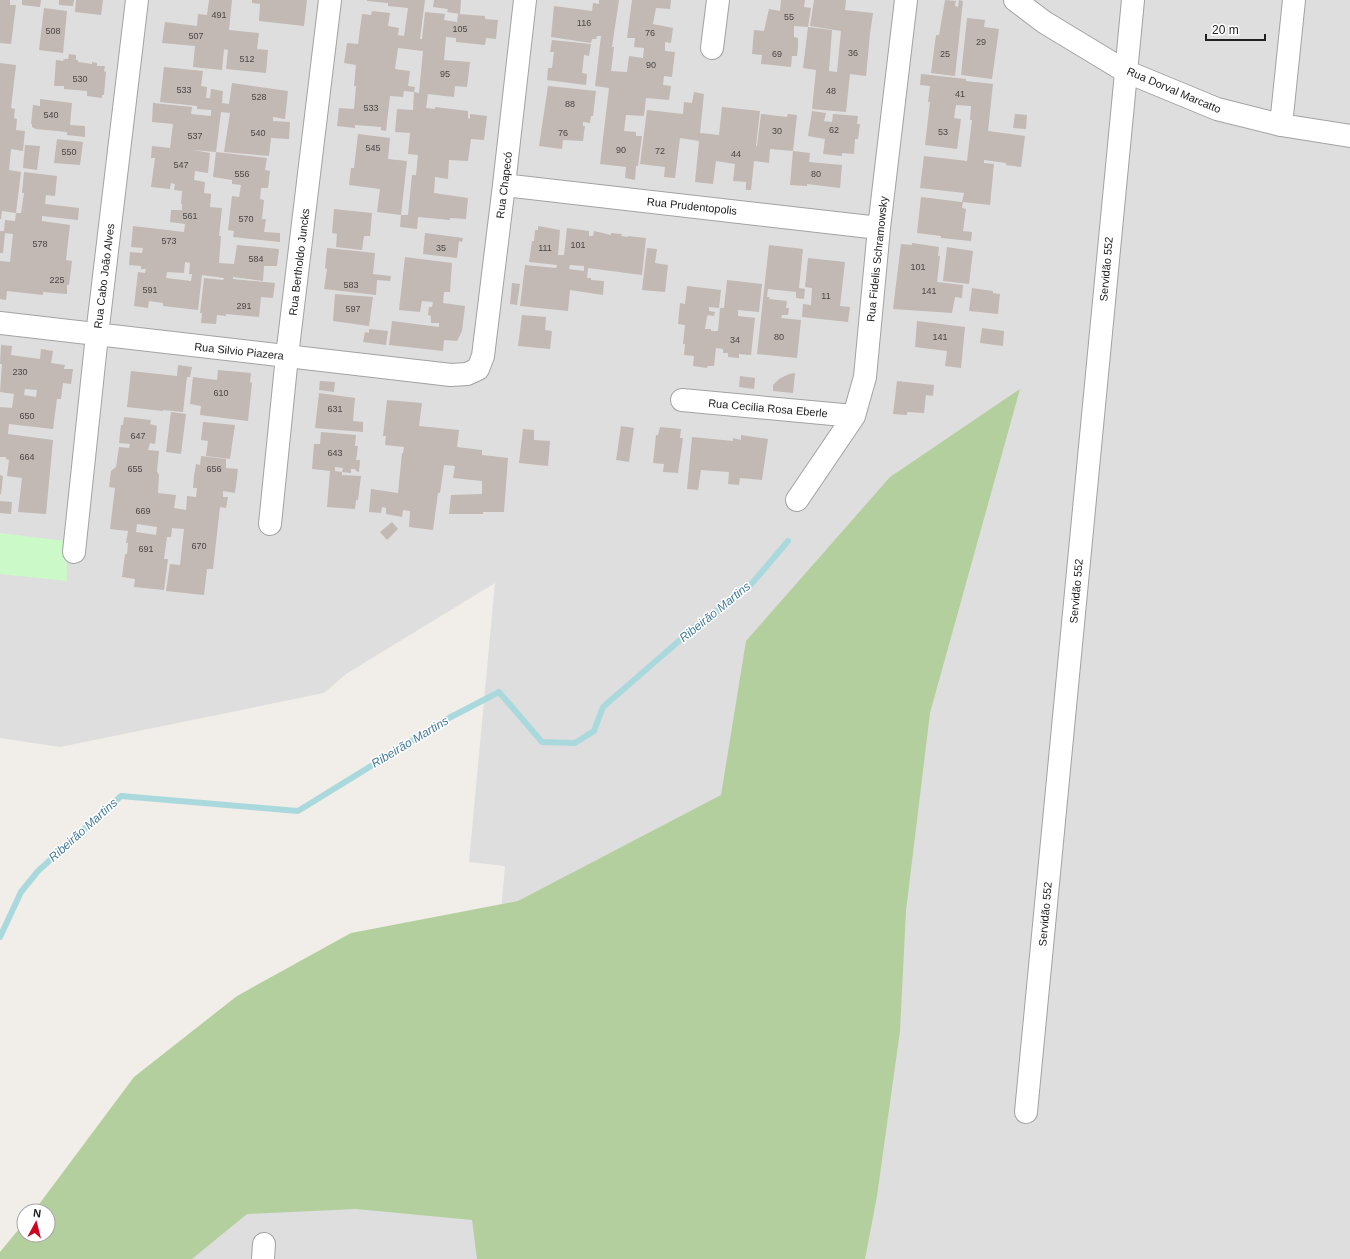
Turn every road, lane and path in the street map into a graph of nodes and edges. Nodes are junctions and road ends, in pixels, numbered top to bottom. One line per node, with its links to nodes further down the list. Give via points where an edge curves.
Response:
1 (137, 0): 16 (street, Rua Cabo João Alves)
2 (330, 0): 17 (street, Rua Bertholdo Juncks)
3 (525, 0): 13 (street, Rua Chapecó)
4 (718, 0): 9 (street)
5 (906, 0): 14 (street, Rua Fidelis Schramowsky)
6 (1015, 0): 10 (street, Rua Dorval Marcatto, via 1044,22)
7 (1133, 0): 10 (street, Servidão 552)
8 (1294, 0): 11 (street)
9 (712, 48)
10 (1125, 71): 11 (street, Rua Dorval Marcatto, via 1217,109); 24 (street, Servidão 552)
11 (1281, 125): 12 (street, Rua Dorval Marcatto)
12 (1350, 136)
13 (504, 185): 14 (street, Rua Prudentopolis); 18 (street, Rua Chapecó, via 483,356)
14 (879, 228): 20 (street, Rua Fidelis Schramowsky, via 864,377)
15 (0, 324): 16 (street, Rua Silvio Piazera)
16 (97, 335): 17 (street, Rua Silvio Piazera); 23 (street, Rua Cabo João Alves)
17 (287, 356): 18 (street, Rua Silvio Piazera, via 451,374 467,374); 22 (street, Rua Bertholdo Juncks)
18 (478, 369)
19 (682, 400): 20 (street, Rua Cecilia Rosa Eberle)
20 (854, 416): 21 (street, Rua Fidelis Schramowsky)
21 (797, 500)
22 (270, 524)
23 (74, 552)
24 (1026, 1112)

